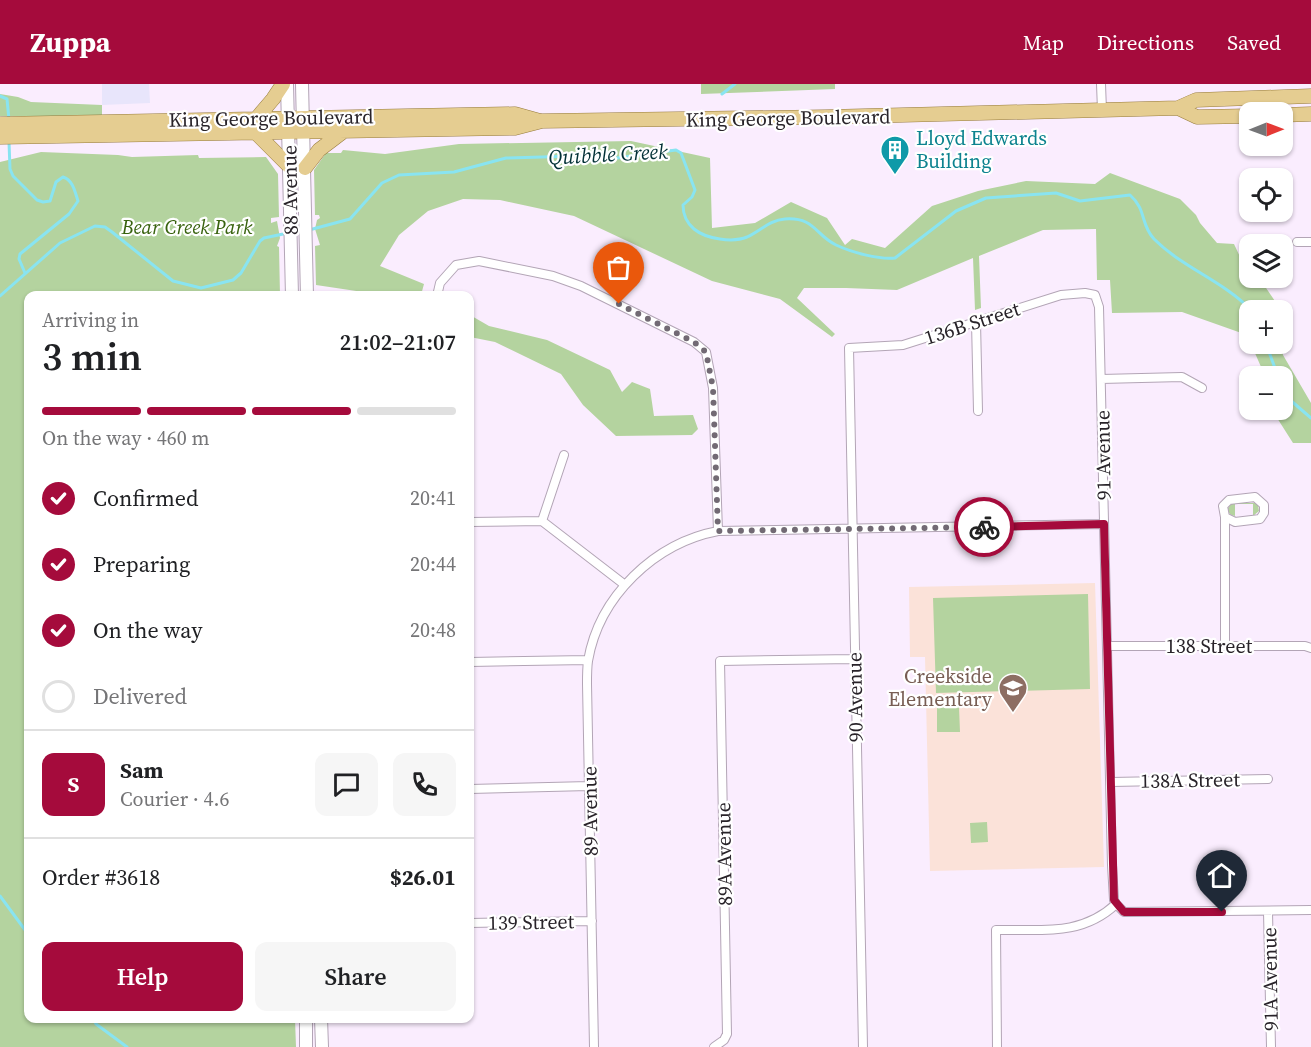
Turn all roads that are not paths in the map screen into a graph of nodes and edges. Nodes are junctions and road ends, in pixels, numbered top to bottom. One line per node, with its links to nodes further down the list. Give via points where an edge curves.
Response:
1 (285, 84): 12 (main road, 88 Avenue); 14 (main road)
2 (302, 84): 13 (main road, 88 Avenue)
3 (1101, 84): 6 (street)
4 (1311, 96): 5 (main road, King George Boulevard, via 1196,100)
5 (1178, 108): 6 (main road, King George Boulevard); 9 (main road, King George Boulevard, via 1197,117)
6 (1102, 110): 10 (main road, King George Boulevard)
7 (1311, 114): 8 (main road)
8 (1293, 115)
9 (1239, 116)
10 (542, 121): 13 (main road, King George Boulevard, via 515,114); 16 (main road, King George Boulevard, via 515,128)
11 (0, 124): 15 (main road, King George Boulevard)
12 (289, 125): 13 (main road, King George Boulevard); 14 (main road, King George Boulevard); 18 (main road, 88 Avenue)
13 (304, 125): 16 (main road, King George Boulevard); 19 (main road, 88 Avenue)
14 (256, 126): 15 (main road, King George Boulevard); 18 (main road)
15 (32, 130): 17 (main road, King George Boulevard)
16 (344, 131): 19 (main road, via 319,150)
17 (0, 137)
18 (290, 167): 22 (main road, 88 Avenue)
19 (305, 168): 23 (main road, 88 Avenue)
20 (1297, 242): 21 (street)
21 (1311, 242)
22 (292, 291)
23 (307, 291)
24 (438, 291): 37 (street, via 440,283 456,265 479,261 553,276 612,301 694,342 706,352 713,388)
25 (1095, 295): 26 (street, 136B Street, via 1060,295); 28 (street, 91 Avenue, via 1099,307)
26 (976, 322): 27 (street, 136B Street, via 903,345); 30 (street)
27 (849, 348): 36 (street, 90 Avenue)
28 (1101, 379): 29 (street, via 1182,377); 35 (street, 91 Avenue)
29 (1202, 388)
30 (978, 411)
31 (564, 455): 33 (street)
32 (1225, 517): 32 (street, via 1235,522 1256,521 1264,513 1264,505 1255,497 1233,498 1224,506); 40 (street)
33 (542, 521): 34 (street); 38 (street)
34 (474, 522)
35 (1104, 524): 36 (street, 89 Avenue); 39 (street, 91 Avenue)
36 (852, 530): 37 (street, 89 Avenue); 42 (street, 90 Avenue)
37 (718, 531): 38 (street, 89 Avenue, via 666,550)
38 (625, 585): 43 (street, 89 Avenue, via 610,606)
39 (1107, 646): 40 (street, 138 Street); 46 (street, 91 Avenue)
40 (1225, 646): 41 (street, 138 Street)
41 (1311, 648)
42 (855, 659): 56 (street, 89A Avenue, via 720,661 727,1034); 60 (street, 90 Avenue)
43 (588, 660): 44 (street); 47 (street, 89 Avenue)
44 (474, 662)
45 (1269, 779): 46 (street, 138A Street)
46 (1111, 782): 49 (street, 91 Avenue)
47 (590, 786): 48 (street); 52 (street, 89 Avenue)
48 (474, 789)
49 (1116, 904): 51 (street, via 1124,912); 61 (street, via 1081,926 996,930)
50 (1311, 910): 51 (street)
51 (1268, 912): 62 (street, 91A Avenue)
52 (592, 921): 53 (street, 139 Street); 59 (street, 89 Avenue)
53 (474, 923)
54 (306, 1023): 57 (main road)
55 (321, 1023): 58 (main road)
56 (718, 1046)
57 (306, 1047)
58 (322, 1047)
59 (594, 1047)
60 (863, 1047)
61 (997, 1047)
62 (1271, 1047)

